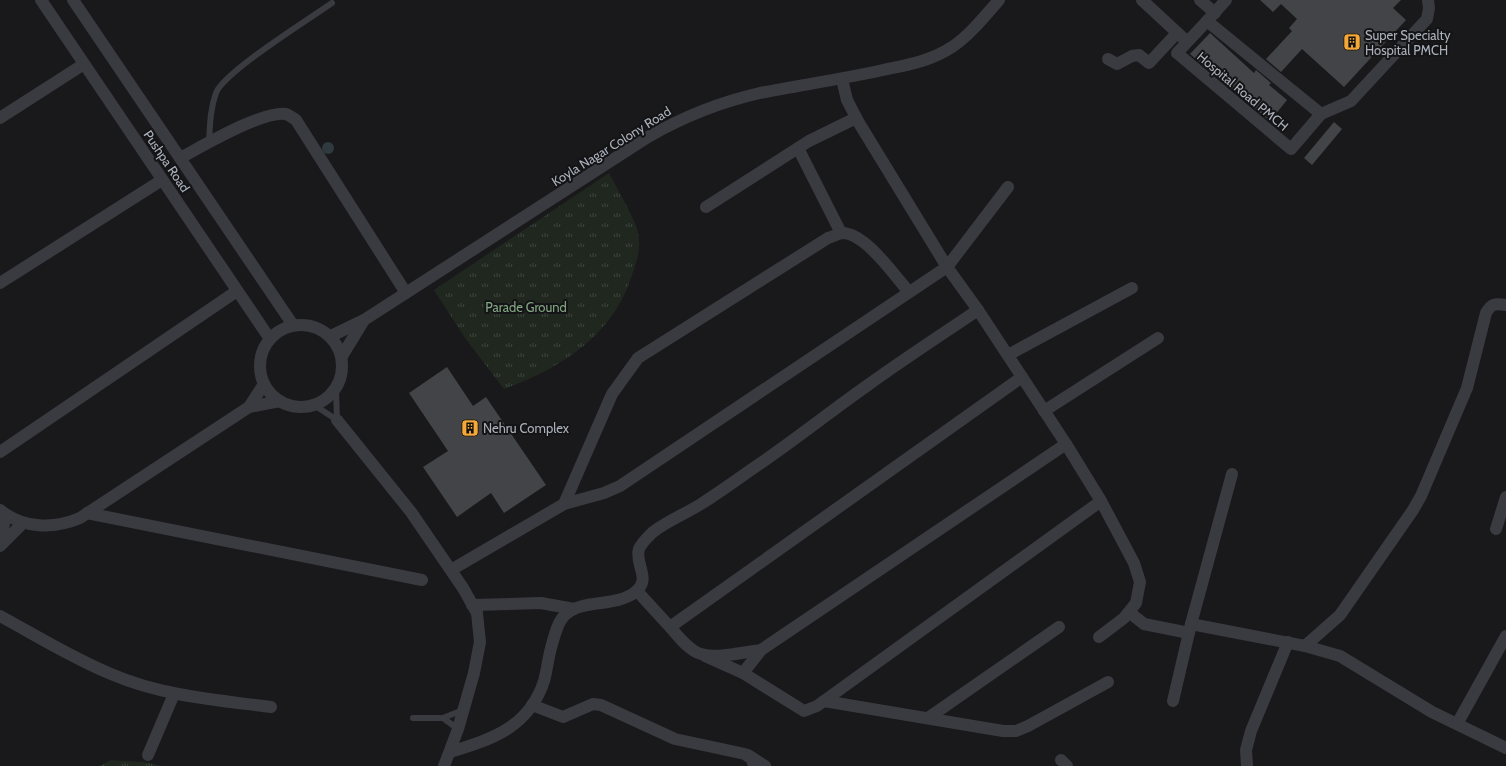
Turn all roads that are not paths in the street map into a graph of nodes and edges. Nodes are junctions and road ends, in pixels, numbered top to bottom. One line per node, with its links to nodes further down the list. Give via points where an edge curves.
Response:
1 (41, 0): 13 (street, Pushpa Road)
2 (73, 0): 20 (street, Pushpa Road)
3 (999, 0): 14 (street, Koyla Nagar Colony Road, via 952,47 936,56)
4 (1142, 0): 10 (street)
5 (1200, 0): 9 (street)
6 (1226, 0): 9 (street, Hospital Road PMCH)
7 (1428, 0): 15 (street, Hospital Road PMCH, via 1427,19 1356,96 1351,101)
8 (332, 3): 18 (lane, via 229,75 216,92 210,115)
9 (1211, 17): 11 (street, Hospital Road PMCH); 15 (street)
10 (1177, 33): 11 (street); 12 (street, via 1149,63 1139,55 1116,64)
11 (1187, 42): 15 (street, Hospital Road PMCH, via 1177,53 1291,149)
12 (1108, 59)
13 (84, 64): 16 (street); 21 (street, Pushpa Road)
14 (842, 79): 17 (street, via 847,100); 30 (street, Koyla Nagar Colony Road, via 759,94 711,107 676,121)
15 (1321, 114)
16 (0, 118)
17 (856, 118): 19 (street, via 824,132); 25 (street)
18 (209, 144): 20 (street); 30 (street, via 257,119 274,114 287,114 296,120)
19 (798, 148): 23 (street); 24 (street)
20 (180, 158): 34 (street, Pushpa Road)
21 (162, 180): 26 (street); 28 (street, Pushpa Road)
22 (1008, 187): 25 (street)
23 (706, 207)
24 (842, 233): 29 (street, via 855,236 868,246); 53 (street, via 828,238 638,358 612,394)
25 (947, 266): 29 (street); 32 (street)
26 (0, 283)
27 (1132, 288): 38 (street)
28 (237, 290): 37 (street, Pushpa Road); 49 (street)
29 (909, 292): 53 (street, via 620,486)
30 (406, 293): 33 (street, Koyla Nagar Colony Road)
31 (1506, 304): 73 (street, via 1496,303 1490,306 1486,314 1467,388 1413,510 1340,615)
32 (978, 310): 38 (street); 62 (street, via 707,500 655,531 639,549 638,557 643,579)
33 (364, 320): 35 (street, Koyla Nagar Colony Road); 39 (street)
34 (293, 325): 35 (street, via 306,324 320,328); 37 (street, via 280,330)
35 (331, 336): 39 (street)
36 (1158, 338): 46 (street)
37 (270, 339): 41 (street, via 263,349 260,360)
38 (1008, 355): 40 (street)
39 (342, 356): 42 (street, via 343,368)
40 (1022, 377): 46 (street); 67 (street)
41 (264, 384): 43 (street); 45 (street)
42 (336, 390): 44 (street, via 322,402); 47 (lane)
43 (280, 401): 44 (street, via 291,406); 45 (street)
44 (314, 405): 47 (lane)
45 (249, 407): 55 (street)
46 (1044, 410): 48 (street)
47 (337, 420): 60 (street, via 411,512)
48 (1066, 444): 52 (street); 74 (street)
49 (0, 452)
50 (1232, 474): 69 (street)
51 (1506, 497): 57 (street)
52 (1101, 501): 65 (street, via 1134,563 1140,582 1136,603); 79 (street)
53 (564, 504): 60 (street)
54 (3, 513): 56 (street); 58 (street)
55 (87, 513): 56 (street, via 68,523 56,525 38,526); 61 (street)
56 (23, 523): 59 (street)
57 (1496, 529)
58 (0, 542)
59 (0, 546)
60 (451, 570): 63 (street)
61 (422, 580)
62 (637, 591): 64 (street, via 617,601); 67 (street)
63 (472, 605): 64 (street, via 541,602); 83 (street, via 477,613 480,642)
64 (574, 609): 81 (street, via 560,622 544,680)
65 (1129, 612): 69 (street, via 1144,624); 71 (street)
66 (0, 616): 78 (street, via 70,656 105,672)
67 (670, 627): 75 (street, via 683,642)
68 (1059, 627): 86 (street)
69 (1190, 629): 72 (street); 80 (street)
70 (1506, 636): 87 (street)
71 (1099, 637)
72 (1288, 642): 73 (street); 96 (street, via 1251,731 1246,750)
73 (1305, 646): 87 (street, via 1340,656 1432,712)
74 (761, 650): 75 (street, via 726,655); 76 (street)
75 (700, 654): 76 (street)
76 (743, 673): 79 (street, via 804,711)
77 (1108, 682): 86 (street, via 1028,726 1016,730 1004,731)
78 (174, 694): 82 (street); 92 (street)
79 (824, 701): 86 (street)
80 (1173, 701)
81 (532, 705): 90 (street, via 518,723 505,732); 91 (street, via 563,717 593,704 601,705 675,739)
82 (271, 707)
83 (463, 710): 85 (lane); 88 (street)
84 (413, 718): 85 (lane)
85 (443, 718): 88 (lane)
86 (928, 718)
87 (1457, 724): 89 (street)
88 (458, 729): 90 (street)
89 (1504, 744)
90 (450, 752): 93 (street)
91 (746, 754): 94 (street, via 752,759); 95 (street)
92 (148, 755)
93 (444, 766)
94 (754, 766)
95 (765, 766)
96 (1247, 766)

